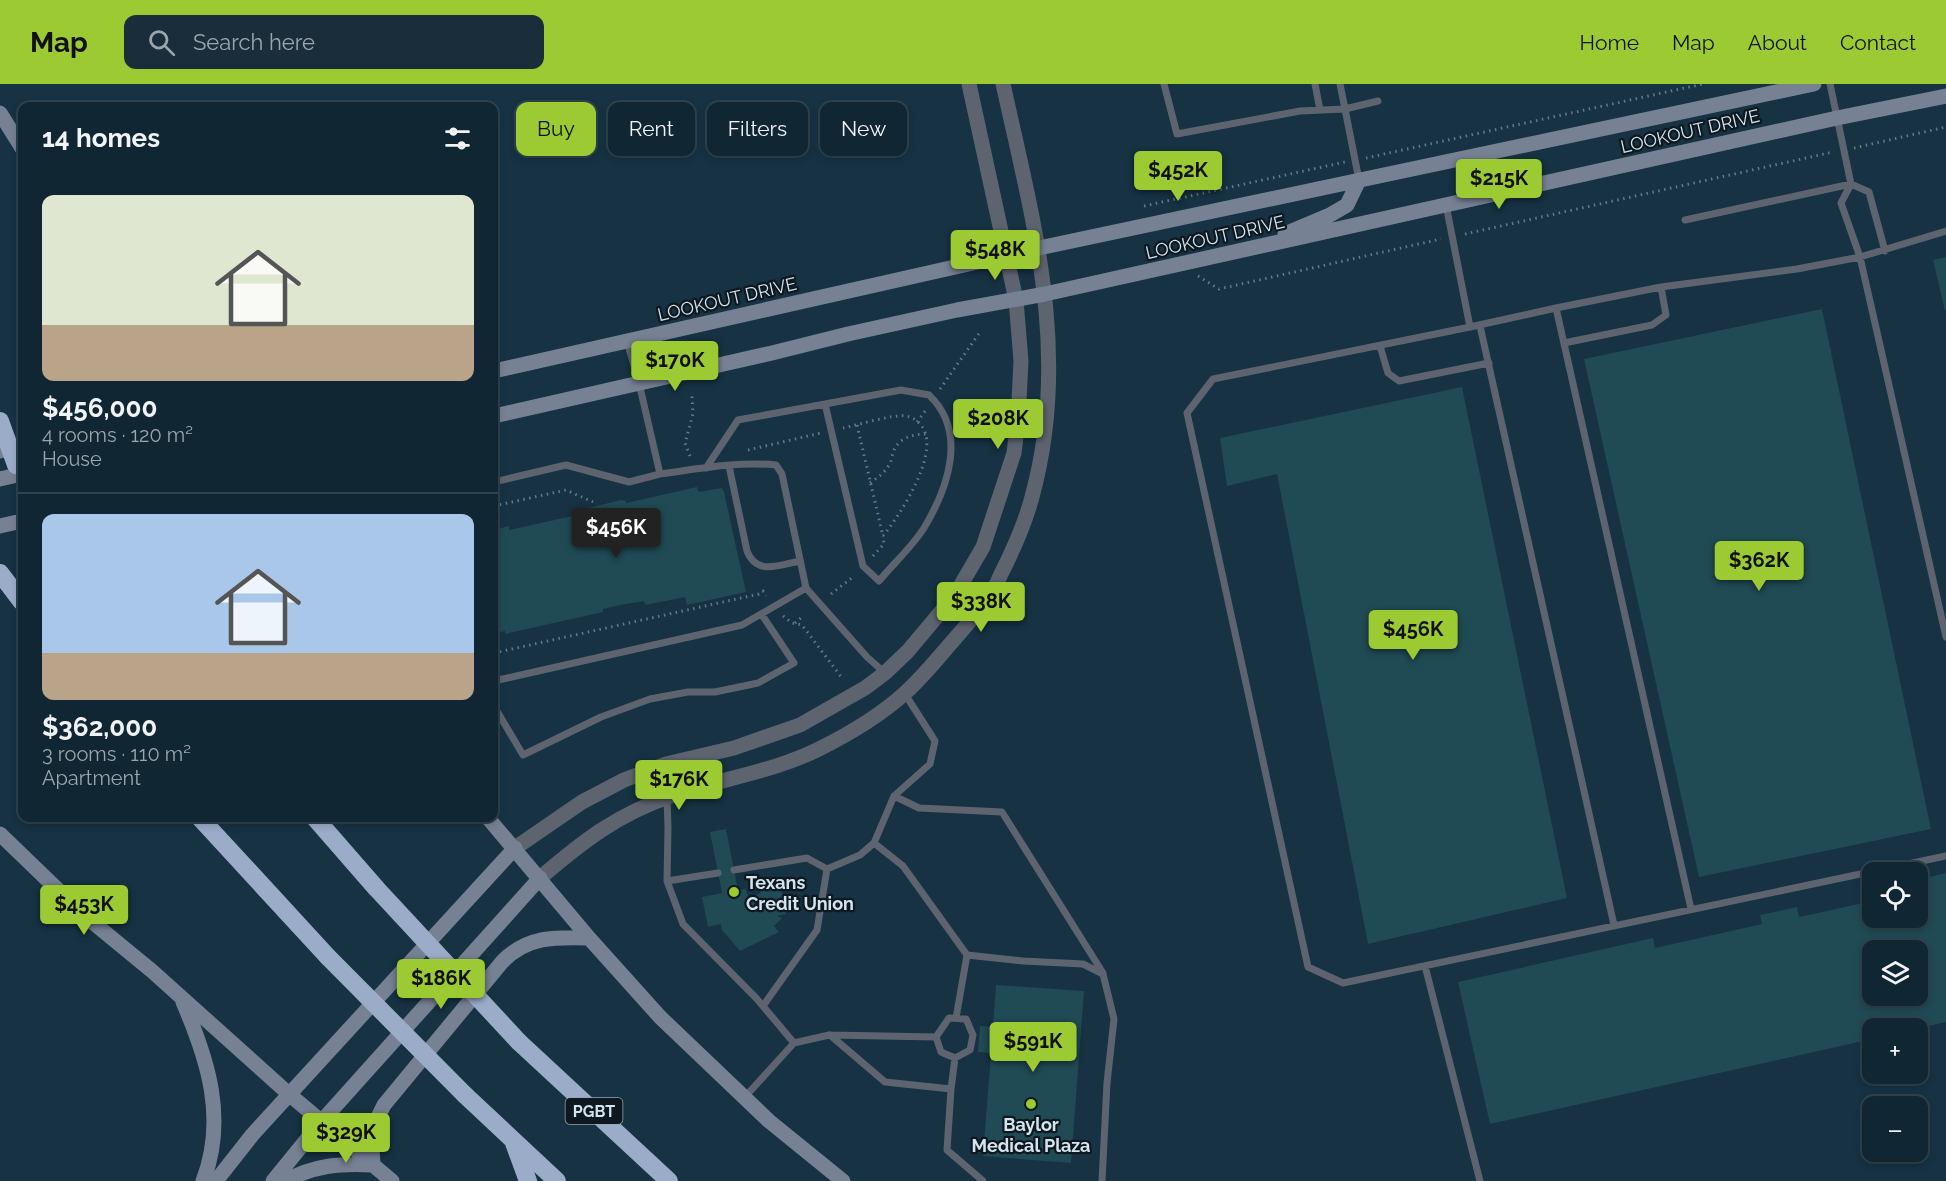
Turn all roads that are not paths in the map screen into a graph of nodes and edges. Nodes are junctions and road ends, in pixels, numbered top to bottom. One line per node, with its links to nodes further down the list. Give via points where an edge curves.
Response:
1 (969, 84): 23 (street)
2 (1003, 84): 21 (street)
3 (1164, 84): 11 (lane, via 1177,134)
4 (1315, 84): 11 (lane)
5 (1340, 84): 10 (lane)
6 (1814, 84): 15 (main road, LOOKOUT DRIVE)
7 (1830, 84): 13 (lane)
8 (1946, 96): 13 (main road, LOOKOUT DRIVE)
9 (1378, 101): 10 (lane)
10 (1345, 109): 11 (lane); 15 (lane)
11 (1320, 110)
12 (0, 113): 14 (main road)
13 (1837, 118): 16 (lane); 17 (main road, LOOKOUT DRIVE)
14 (18, 142)
15 (1359, 180): 20 (main road, via 1347,205); 21 (main road, LOOKOUT DRIVE)
16 (1851, 184): 18 (lane); 22 (lane, via 1869,192); 24 (lane, via 1840,203)
17 (1446, 205): 20 (main road, LOOKOUT DRIVE); 30 (lane)
18 (1685, 220)
19 (1946, 231): 22 (lane)
20 (1257, 247): 26 (main road, LOOKOUT DRIVE)
21 (1039, 248): 23 (main road, LOOKOUT DRIVE); 26 (street)
22 (1885, 251): 24 (lane)
23 (1006, 256): 27 (street); 31 (main road, LOOKOUT DRIVE)
24 (1860, 257): 25 (lane); 58 (lane)
25 (1661, 287): 28 (lane); 32 (lane, via 1666,315 1652,325)
26 (1045, 294): 27 (main road, LOOKOUT DRIVE); 61 (street, via 1050,357 1047,416 1040,466 1026,520 991,594)
27 (1016, 300): 36 (main road, LOOKOUT DRIVE, via 848,334); 59 (street, via 1021,361 1014,453 983,547 955,595)
28 (1556, 308): 29 (lane); 32 (lane)
29 (1480, 326): 30 (lane); 34 (lane)
30 (1470, 327): 33 (lane)
31 (627, 341): 35 (main road, LOOKOUT DRIVE); 36 (lane)
32 (1564, 343): 77 (lane)
33 (1380, 346): 34 (lane, via 1388,373 1399,381); 81 (lane, via 1213,379 1187,413 1308,968 1343,983)
34 (1489, 363): 78 (lane)
35 (498, 369)
36 (639, 384): 38 (main road, LOOKOUT DRIVE); 48 (lane)
37 (825, 404): 37 (lane, via 901,390 929,395 947,419 952,438 949,471 935,506 923,530 879,581 863,566); 46 (lane, via 738,420)
38 (498, 415)
39 (0, 420): 43 (highway, bridge)
40 (0, 443): 45 (highway, bridge)
41 (18, 447): 42 (main road)
42 (0, 451)
43 (18, 466)
44 (729, 466): 46 (lane); 53 (lane, via 776,465 782,474); 53 (lane, via 751,560 766,567)
45 (18, 468)
46 (706, 468): 48 (lane)
47 (18, 472): 49 (main road)
48 (660, 474): 50 (lane, via 629,482 566,465)
49 (0, 479)
50 (498, 481)
51 (18, 522): 52 (main road)
52 (0, 526)
53 (800, 561): 55 (lane)
54 (3, 577): 56 (highway)
55 (806, 588): 57 (lane); 59 (lane)
56 (18, 597)
57 (762, 615): 60 (lane, via 742,625); 62 (lane, via 794,663 758,682 715,692 650,699 600,717 523,755)
58 (1946, 637)
59 (885, 673): 61 (street); 70 (street, via 800,725 624,780 582,801)
60 (498, 680)
61 (905, 694): 63 (lane, via 935,741 930,764); 64 (street, via 818,749)
62 (498, 713)
63 (894, 796): 69 (lane); 82 (lane, via 919,808 1002,812)
64 (667, 797): 75 (street, via 616,819); 76 (lane)
65 (204, 822): 94 (highway, bridge, via 328,957)
66 (318, 822): 103 (highway, PGBT, bridge, via 519,1042)
67 (492, 822): 70 (main road)
68 (0, 834): 83 (main road, via 85,916)
69 (874, 843): 72 (lane, via 860,855); 80 (lane, via 903,866)
70 (515, 848): 75 (main road); 91 (main road)
71 (1946, 856): 77 (lane)
72 (827, 869): 73 (lane, via 807,858); 84 (lane, via 817,930)
73 (734, 870)
74 (718, 873): 76 (lane)
75 (540, 878): 79 (main road); 93 (main road)
76 (667, 881): 84 (lane, via 683,924)
77 (1690, 909): 78 (lane)
78 (1614, 925): 81 (lane)
79 (589, 939): 92 (main road, via 660,1017); 95 (main road, via 557,937 514,950 384,1105 371,1131)
80 (967, 955): 82 (lane, via 1083,964); 85 (lane)
81 (1425, 966): 107 (lane)
82 (1103, 974): 106 (lane, via 1114,1019)
83 (180, 997): 91 (main road); 96 (main road, via 201,1042 212,1087 211,1161)
84 (763, 1006): 88 (lane)
85 (956, 1018): 87 (lane, via 949,1018); 89 (lane, via 966,1019 974,1035 970,1050)
86 (829, 1035): 87 (lane); 88 (lane); 90 (lane, via 885,1082)
87 (936, 1036): 89 (lane, via 941,1052)
88 (794, 1043): 92 (lane)
89 (955, 1058): 90 (lane)
90 (951, 1089): 105 (lane, via 947,1150)
91 (290, 1095): 93 (main road); 97 (main road)
92 (744, 1098): 104 (main road)
93 (321, 1122): 95 (main road); 98 (main road)
94 (514, 1142): 101 (highway); 102 (highway)
95 (373, 1166): 99 (main road, via 323,1166); 100 (main road)
96 (204, 1181)
97 (216, 1181)
98 (273, 1181)
99 (286, 1181)
100 (392, 1181)
101 (528, 1181)
102 (557, 1181)
103 (669, 1181)
104 (843, 1181)
105 (983, 1181)
106 (1102, 1181)
107 (1480, 1181)

